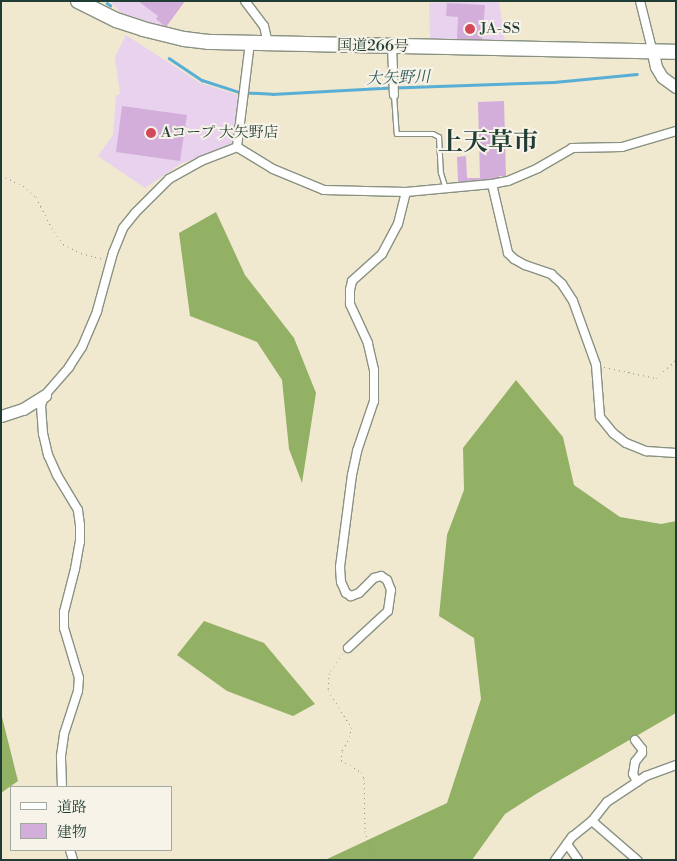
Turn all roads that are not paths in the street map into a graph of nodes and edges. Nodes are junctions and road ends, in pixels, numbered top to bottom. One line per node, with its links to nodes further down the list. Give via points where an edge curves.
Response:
1 (78, 1): 4 (highway, 国道266号, via 116,20 163,35 208,42)
2 (245, 1): 5 (street, via 264,26)
3 (640, 1): 8 (street)
4 (250, 43): 5 (highway, 国道266号); 12 (street)
5 (268, 43): 6 (highway, 国道266号)
6 (392, 46): 8 (highway, 国道266号); 10 (street)
7 (676, 52): 8 (highway, 国道266号)
8 (653, 53): 9 (street, via 662,77)
9 (676, 86)
10 (394, 95): 14 (lane, via 397,134 433,134 439,137 441,173)
11 (676, 131): 13 (street, via 622,147 572,148 538,168)
12 (237, 146): 15 (street, via 273,169 324,190); 16 (street, via 177,174 148,198 123,228 82,347 70,367)
13 (492, 184): 14 (street); 18 (street, via 508,253 525,265 551,274 573,301 596,365 600,417 626,443 646,451)
14 (446, 189): 15 (street)
15 (406, 192): 19 (street, via 398,224 382,254 352,281 350,290 350,304 368,343 372,361 374,401 352,475 340,567 341,582 351,596 381,576 387,580 391,590 388,611)
16 (45, 395): 17 (street, via 23,409); 23 (street, via 42,415 48,454 78,510 80,526 75,570 64,612 64,628 79,678 60,756)
17 (1, 416)
18 (676, 453)
19 (348, 648)
20 (635, 740): 22 (street, via 642,748 633,774)
21 (676, 765): 22 (street)
22 (637, 782): 24 (street, via 607,802)
23 (62, 786)
24 (592, 821): 25 (street); 28 (street)
25 (567, 844): 26 (street); 27 (street)
26 (555, 860)
27 (578, 860)
28 (637, 860)

